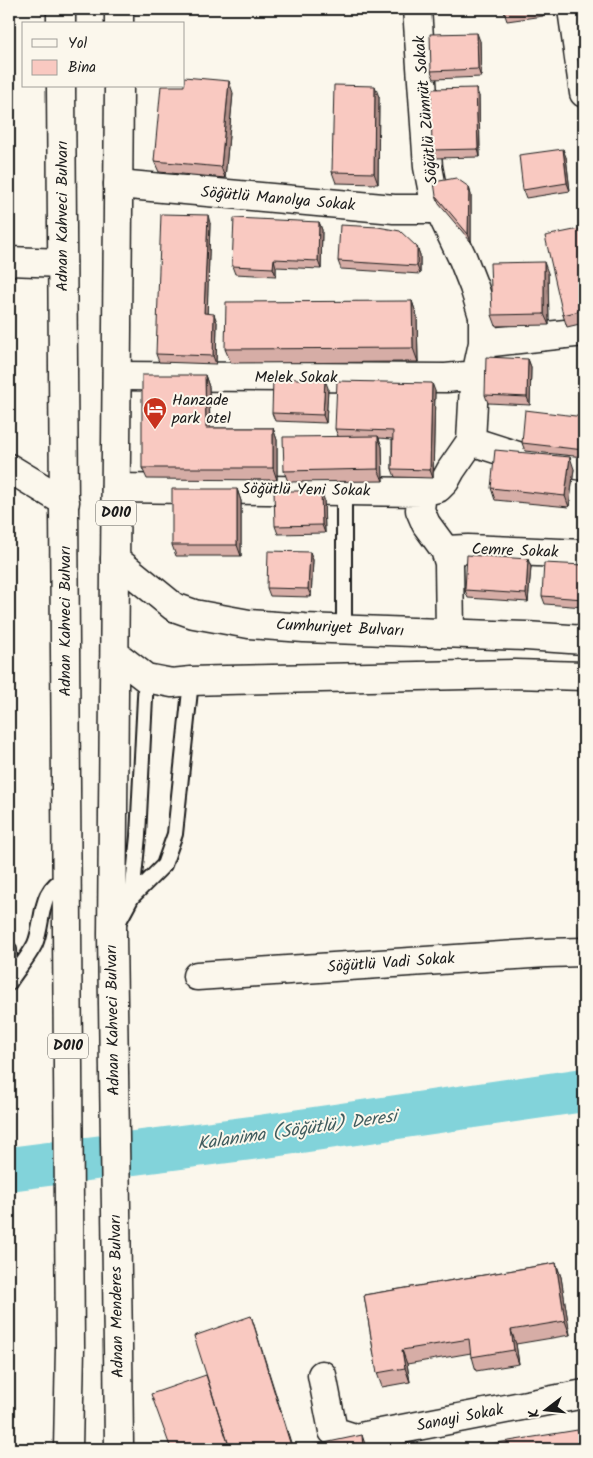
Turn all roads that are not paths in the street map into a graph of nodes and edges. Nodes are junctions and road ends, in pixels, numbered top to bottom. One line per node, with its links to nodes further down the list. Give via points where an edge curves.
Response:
1 (61, 9): 5 (main road)
2 (119, 9): 6 (main road)
3 (417, 9): 11 (main road, Söğütlü Zümrüt Sokak, via 428,167)
4 (572, 9): 9 (main road)
5 (61, 22)
6 (119, 22)
7 (61, 88): 13 (main road, Adnan Kahveci Bulvarı / D010)
8 (119, 88): 10 (main road, Adnan Kahveci Bulvarı / D010)
9 (584, 93)
10 (118, 184): 11 (main road, Söğütlü Manolya Sokak, via 394,209); 17 (main road, Adnan Kahveci Bulvarı / D010)
11 (439, 209): 15 (main road, Söğütlü Zümrüt Sokak, via 474,287 483,316)
12 (9, 261): 13 (main road)
13 (62, 263): 24 (main road, Adnan Kahveci Bulvarı / D010)
14 (584, 332): 15 (main road)
15 (483, 343): 16 (main road, Söğütlü Zümrüt Sokak)
16 (476, 375): 17 (main road, Melek Sokak, via 446,378); 18 (main road, Söğütlü Zümrüt Sokak)
17 (117, 376): 21 (main road, Adnan Kahveci Bulvarı / D010)
18 (471, 441): 19 (main road, via 524,458); 23 (main road, Söğütlü Yeni Sokak, via 445,481 438,488)
19 (584, 466)
20 (9, 468): 24 (main road)
21 (116, 488): 22 (main road, Söğütlü Yeni Sokak); 27 (main road, Adnan Kahveci Bulvarı / D010)
22 (344, 491): 23 (main road, Söğütlü Yeni Sokak); 28 (lane)
23 (422, 492): 25 (main road, Cemre Sokak, via 420,510)
24 (64, 502): 35 (main road, Adnan Kahveci Bulvarı / D010)
25 (445, 550): 26 (main road, Cemre Sokak, via 468,548); 29 (main road, Cemre Sokak, via 449,563)
26 (584, 554)
27 (115, 559): 28 (main road, Cumhuriyet Bulvarı, via 174,606 194,614 249,624); 31 (main road, Adnan Kahveci Bulvarı / D010)
28 (344, 629): 29 (main road, Cumhuriyet Bulvarı)
29 (450, 633): 30 (main road, Cumhuriyet Bulvarı)
30 (584, 640)
31 (115, 654): 33 (main road); 37 (main road, Adnan Kahveci Bulvarı / D010)
32 (584, 676): 34 (main road, via 515,674)
33 (146, 678): 34 (main road, via 172,683); 36 (lane)
34 (191, 681): 36 (lane, via 175,834 164,865)
35 (67, 878): 41 (lane, via 50,890 35,942); 45 (main road, Adnan Kahveci Bulvarı / D010)
36 (132, 897): 37 (lane)
37 (112, 938): 42 (main road, Adnan Kahveci Bulvarı / D010)
38 (9, 949): 41 (lane)
39 (584, 952): 40 (main road, Söğütlü Vadi Sokak)
40 (198, 976)
41 (9, 982)
42 (115, 1143): 46 (main road, Adnan Menderes Bulvarı / D010)
43 (322, 1376): 44 (main road, Sanayi Sokak, via 333,1431 355,1438)
44 (584, 1394)
45 (68, 1449)
46 (118, 1449)

